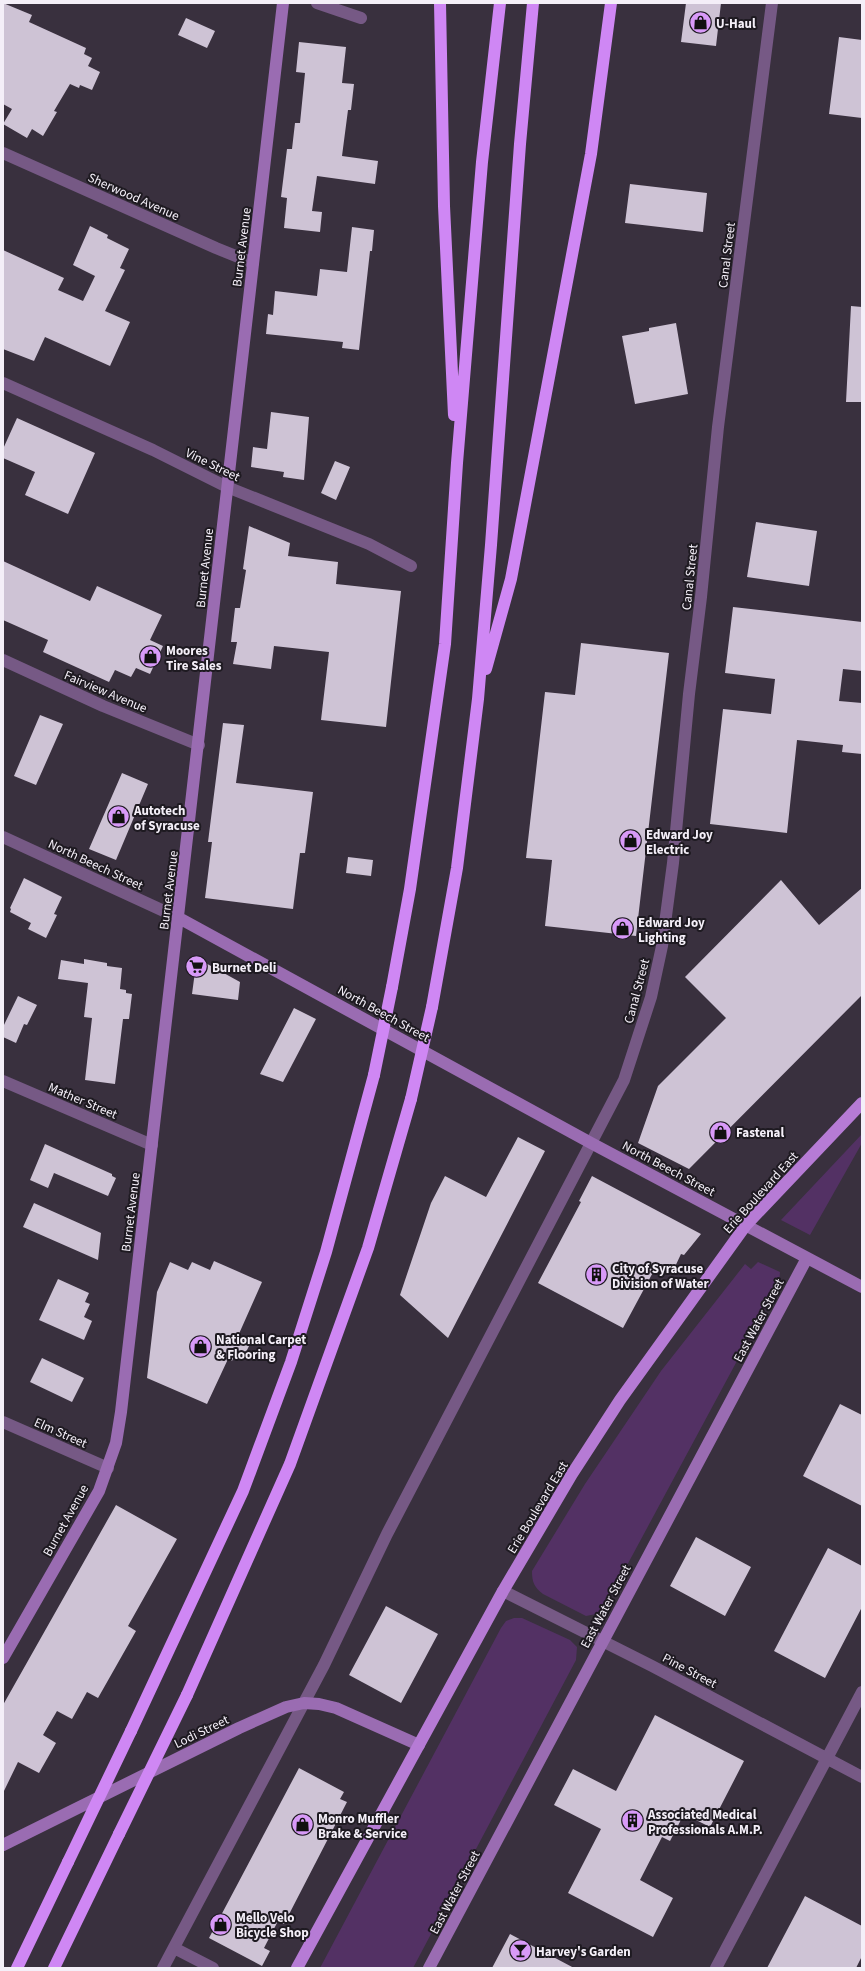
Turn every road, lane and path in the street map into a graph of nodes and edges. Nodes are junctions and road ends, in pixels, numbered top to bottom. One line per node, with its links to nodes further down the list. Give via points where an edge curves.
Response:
1 (283, 3): 10 (street, Burnet Avenue)
2 (317, 3): 8 (street)
3 (440, 3): 12 (highway, via 444,206)
4 (500, 3): 12 (highway, via 482,162)
5 (533, 3): 16 (highway)
6 (612, 3): 16 (highway, via 591,154 511,579)
7 (772, 3): 22 (street, Canal Street, via 718,427 679,809 662,946 651,997 624,1080)
8 (361, 18)
9 (3, 153): 10 (street, Sherwood Avenue)
10 (253, 263): 13 (street, Burnet Avenue)
11 (3, 383): 13 (street, Vine Street, via 153,450)
12 (457, 463): 39 (highway, bridge, via 445,644 410,889 374,1075 326,1252 283,1384 243,1491)
13 (228, 487): 14 (street, Vine Street, via 369,544); 17 (street, Burnet Avenue)
14 (411, 566)
15 (3, 660): 17 (street, Fairview Avenue, via 104,706)
16 (478, 699): 40 (highway, bridge, via 457,868 432,1007 411,1098 368,1248 290,1464 187,1695)
17 (199, 745): 19 (street, Burnet Avenue)
18 (3, 838): 19 (street, North Beech Street)
19 (179, 918): 22 (street, North Beech Street); 23 (street, Burnet Avenue)
20 (3, 1081): 23 (street, Mather Street)
21 (862, 1103): 24 (main road, Erie Boulevard East)
22 (591, 1143): 24 (street, North Beech Street); 33 (street, Canal Street, via 387,1534)
23 (152, 1145): 28 (street, Burnet Avenue, via 121,1412 116,1443)
24 (746, 1225): 25 (street, North Beech Street); 29 (main road, Erie Boulevard East, via 616,1407 572,1474)
25 (807, 1258): 26 (street, North Beech Street); 30 (street, East Water Street)
26 (862, 1287)
27 (3, 1422): 28 (street, Elm Street)
28 (108, 1468): 31 (street, Burnet Avenue, via 99,1491)
29 (503, 1591): 30 (street, Pine Street); 34 (main road, Erie Boulevard East)
30 (602, 1640): 35 (street, Pine Street); 44 (street, East Water Street)
31 (3, 1658)
32 (862, 1692): 35 (street)
33 (304, 1704): 34 (street, Lodi Street, via 336,1708); 37 (street, Lodi Street, via 286,1707 239,1728); 38 (street, Canal Street)
34 (419, 1745): 43 (main road, Erie Boulevard East)
35 (827, 1758): 36 (street, Pine Street); 45 (street)
36 (862, 1777)
37 (3, 1845)
38 (174, 1948): 41 (street, Canal Street); 42 (street)
39 (17, 1968)
40 (54, 1968)
41 (163, 1968)
42 (213, 1968)
43 (297, 1968)
44 (429, 1968)
45 (716, 1968)

